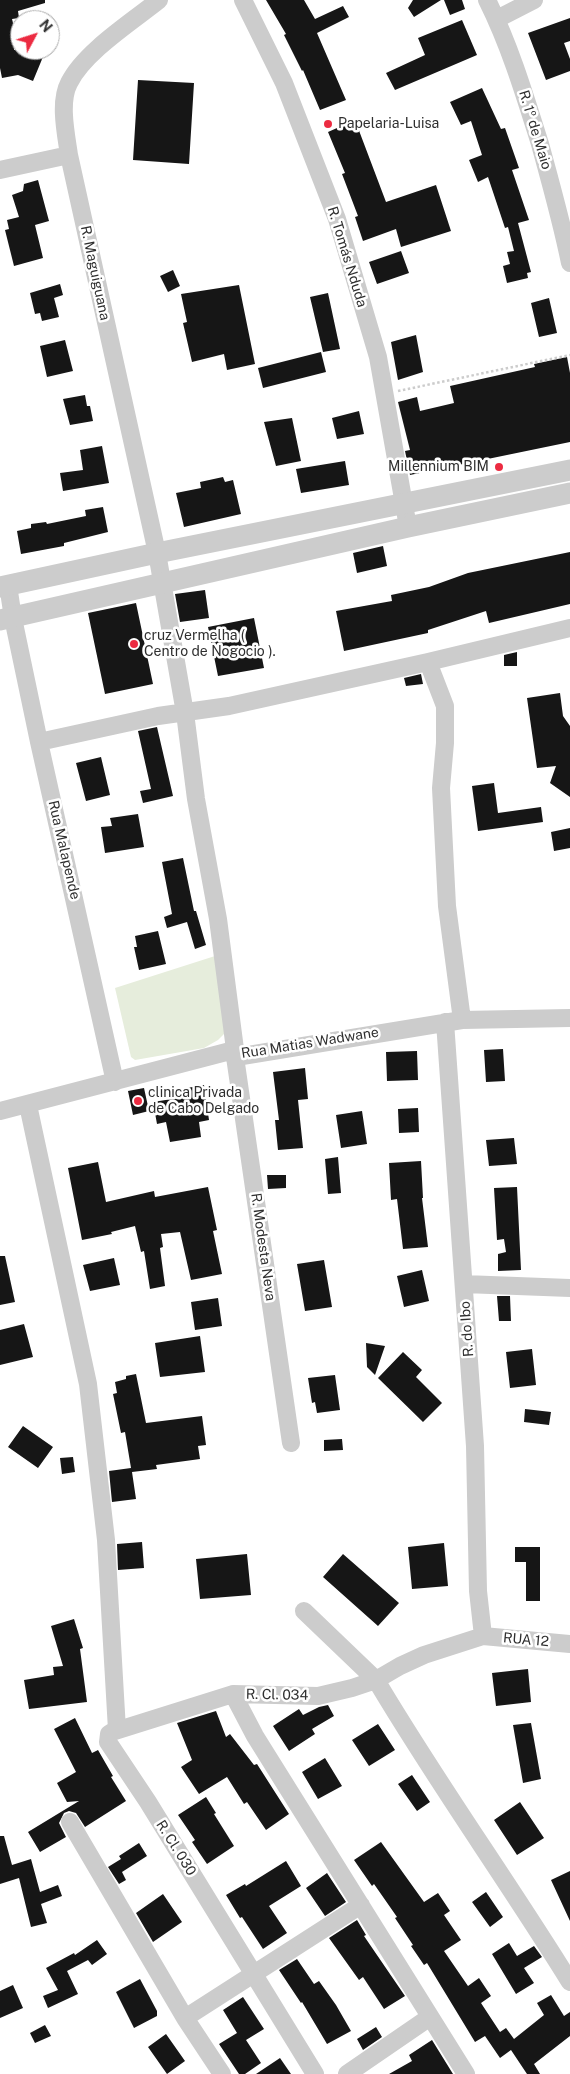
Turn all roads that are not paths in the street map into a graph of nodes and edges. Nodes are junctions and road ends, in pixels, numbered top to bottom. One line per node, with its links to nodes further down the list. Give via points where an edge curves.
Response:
1 (159, 0): 6 (street, R. Maguiguana, via 90,56 68,83 64,113)
2 (243, 0): 11 (street, R. Tomás Nduda, via 284,83 336,219 378,357)
3 (487, 0): 5 (street, R. 1º de Maio)
4 (534, 0): 5 (street)
5 (497, 19): 8 (street, R. 1º de Maio, via 528,104 562,221)
6 (69, 155): 7 (street); 13 (street, R. Maguiguana)
7 (0, 170)
8 (570, 263)
9 (570, 470): 11 (street)
10 (570, 493): 12 (street)
11 (403, 503): 12 (street, R. Tomás Nduda); 13 (street)
12 (408, 527): 14 (street)
13 (157, 553): 14 (street, R. Maguiguana); 15 (street)
14 (161, 584): 16 (street); 19 (street, R. Maguiguana)
15 (4, 586): 16 (street, Rua Malapende)
16 (6, 619): 20 (street, Rua Malapende)
17 (570, 628): 18 (street)
18 (428, 662): 19 (street); 22 (street, via 445,706 441,788 447,906)
19 (185, 713): 20 (street); 24 (street, R. Modesta Neva, via 196,799 218,920)
20 (39, 742): 25 (street, Rua Malapende)
21 (570, 1018): 22 (street, Rua Matias Wadwane)
22 (462, 1020): 23 (street, Rua Matias Wadwane)
23 (444, 1022): 24 (street, Rua Matias Wadwane); 28 (street, R. do Ibo)
24 (235, 1054): 25 (street, Rua Matias Wadwane); 30 (street, R. Modesta Neva)
25 (115, 1082): 26 (street, Rua Matias Wadwane)
26 (28, 1105): 27 (street, Rua Matias Wadwane); 36 (street, via 88,1384 106,1540)
27 (0, 1111)
28 (464, 1284): 29 (street); 32 (street, R. do Ibo, via 475,1446 478,1591)
29 (570, 1288)
30 (291, 1443)
31 (304, 1612): 34 (street)
32 (483, 1636): 33 (street, RUA 12); 34 (street, R. Cl. 034, via 424,1655)
33 (570, 1644)
34 (376, 1680): 35 (street, R. Cl. 034, via 318,1696); 40 (street, via 417,1749)
35 (233, 1694): 36 (street); 38 (street, R. Cl. 034, via 255,1736)
36 (117, 1730): 39 (street, R. Cl. 030, via 109,1734 112,1749)
37 (70, 1822): 42 (street)
38 (361, 1905): 39 (street); 41 (street, R. Cl. 034)
39 (254, 1974): 42 (street); 44 (street, R. Cl. 030)
40 (570, 1982)
41 (430, 2017): 45 (street); 46 (street, R. Cl. 034)
42 (185, 2018): 43 (street)
43 (222, 2074)
44 (315, 2074)
45 (347, 2074)
46 (466, 2074)

